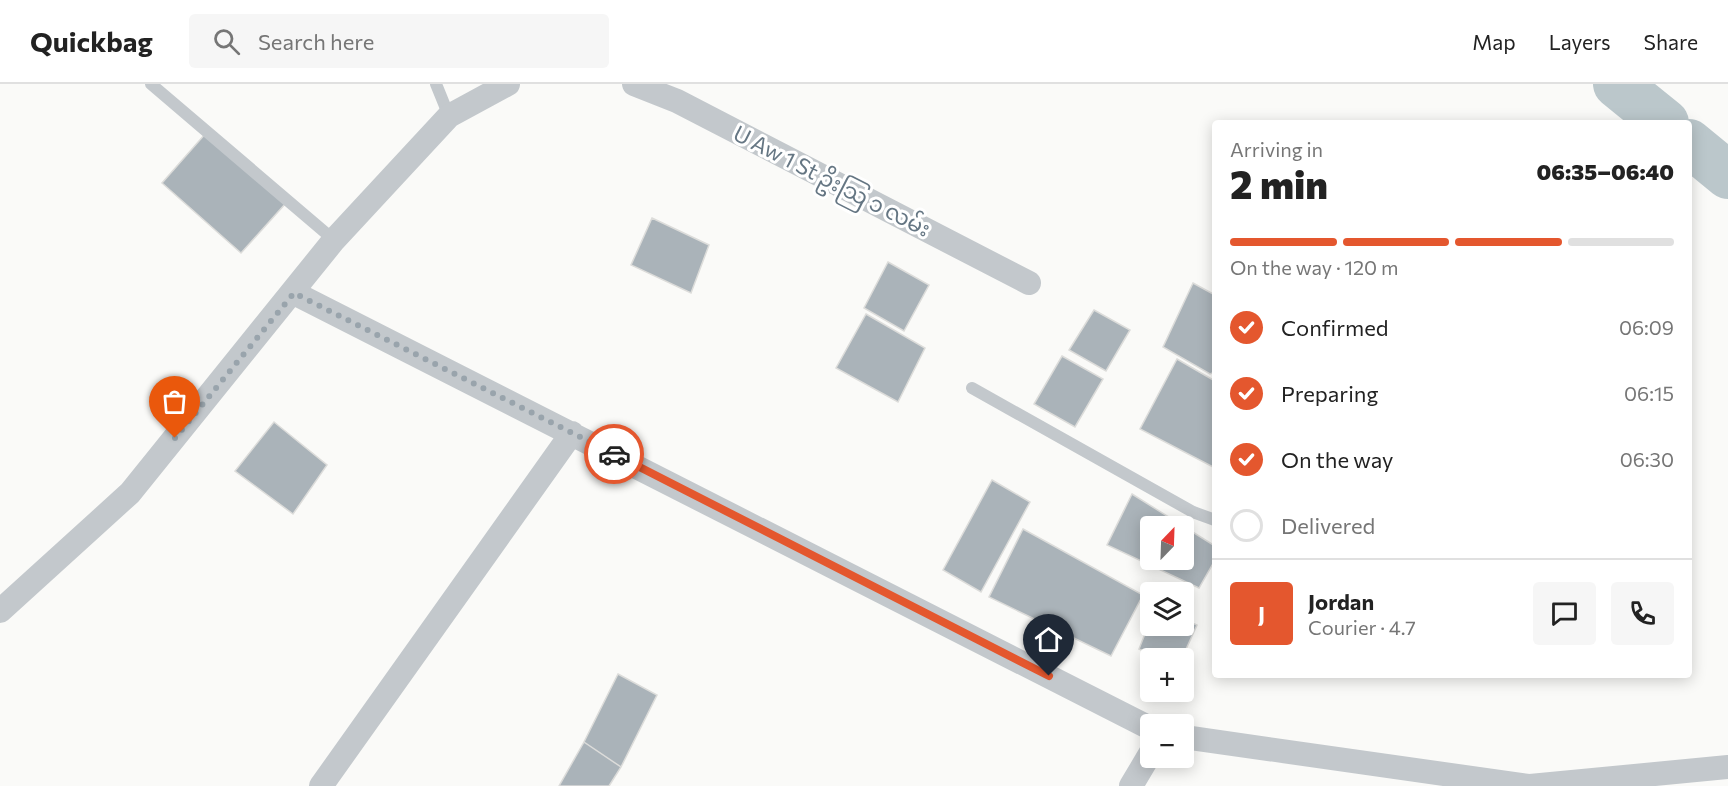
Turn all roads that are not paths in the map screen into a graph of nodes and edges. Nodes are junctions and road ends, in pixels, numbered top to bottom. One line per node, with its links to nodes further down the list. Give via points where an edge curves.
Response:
1 (151, 84): 6 (lane)
2 (436, 84): 5 (lane)
3 (508, 84): 5 (street)
4 (634, 84): 7 (street, U Aw 1 St ဥိးသြ ၁ လမ်း, via 677,101)
5 (449, 116): 6 (street)
6 (334, 240): 8 (street)
7 (1029, 283)
8 (294, 293): 10 (street); 12 (street, via 130,493)
9 (972, 388): 11 (lane, via 1193,512)
10 (572, 433): 13 (street); 17 (street)
11 (1212, 519)
12 (0, 611)
13 (1140, 723)
14 (1194, 738): 19 (street)
15 (1728, 767): 19 (street)
16 (1142, 768): 18 (street)
17 (321, 786)
18 (1131, 786)
19 (1529, 786)

